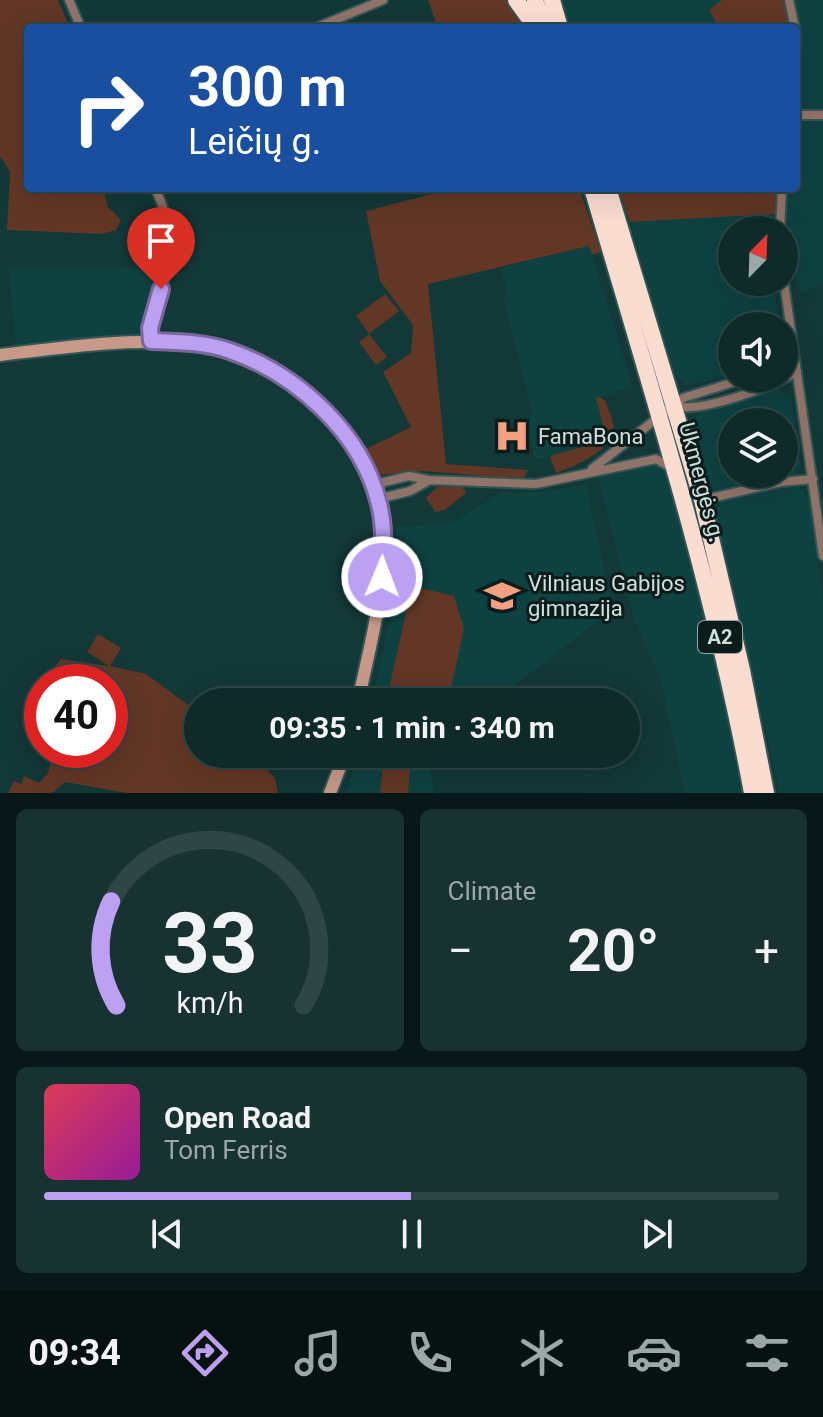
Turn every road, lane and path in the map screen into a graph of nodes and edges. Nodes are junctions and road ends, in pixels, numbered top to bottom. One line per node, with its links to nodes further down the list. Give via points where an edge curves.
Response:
1 (69, 0): 8 (street)
2 (383, 0): 7 (street)
3 (516, 0): 10 (highway)
4 (535, 0): 11 (highway)
5 (552, 0): 12 (highway)
6 (789, 0): 13 (street)
7 (365, 4): 9 (street)
8 (79, 24)
9 (323, 24)
10 (533, 24)
11 (543, 24)
12 (559, 24)
13 (794, 24)
14 (800, 115): 15 (street)
15 (823, 115)
16 (157, 192): 21 (street, via 170,219 173,247)
17 (593, 192): 26 (highway, Ukmergės g. / A2)
18 (609, 192): 26 (highway, Ukmergės g. / A2)
19 (782, 192): 20 (street)
20 (781, 216)
21 (151, 341): 22 (street); 31 (street, via 214,347 274,371 336,424)
22 (0, 355)
23 (798, 378): 28 (street)
24 (718, 387): 26 (street)
25 (747, 392): 26 (street, via 694,408)
26 (667, 409): 27 (street); 30 (highway, Ukmergės g. / A2); 33 (highway, Ukmergės g. / A2)
27 (590, 470): 29 (street, via 553,483 526,485); 30 (street, via 656,459 671,467)
28 (813, 479): 33 (street); 34 (street)
29 (429, 480): 31 (street, via 409,476); 32 (street)
30 (680, 483): 38 (highway, Ukmergės g. / A2)
31 (372, 485): 32 (street)
32 (378, 499): 35 (street, via 381,595)
33 (702, 500): 39 (highway, Ukmergės g. / A2)
34 (823, 556)
35 (361, 688)
36 (340, 768): 37 (street)
37 (330, 793)
38 (752, 793)
39 (766, 793)

